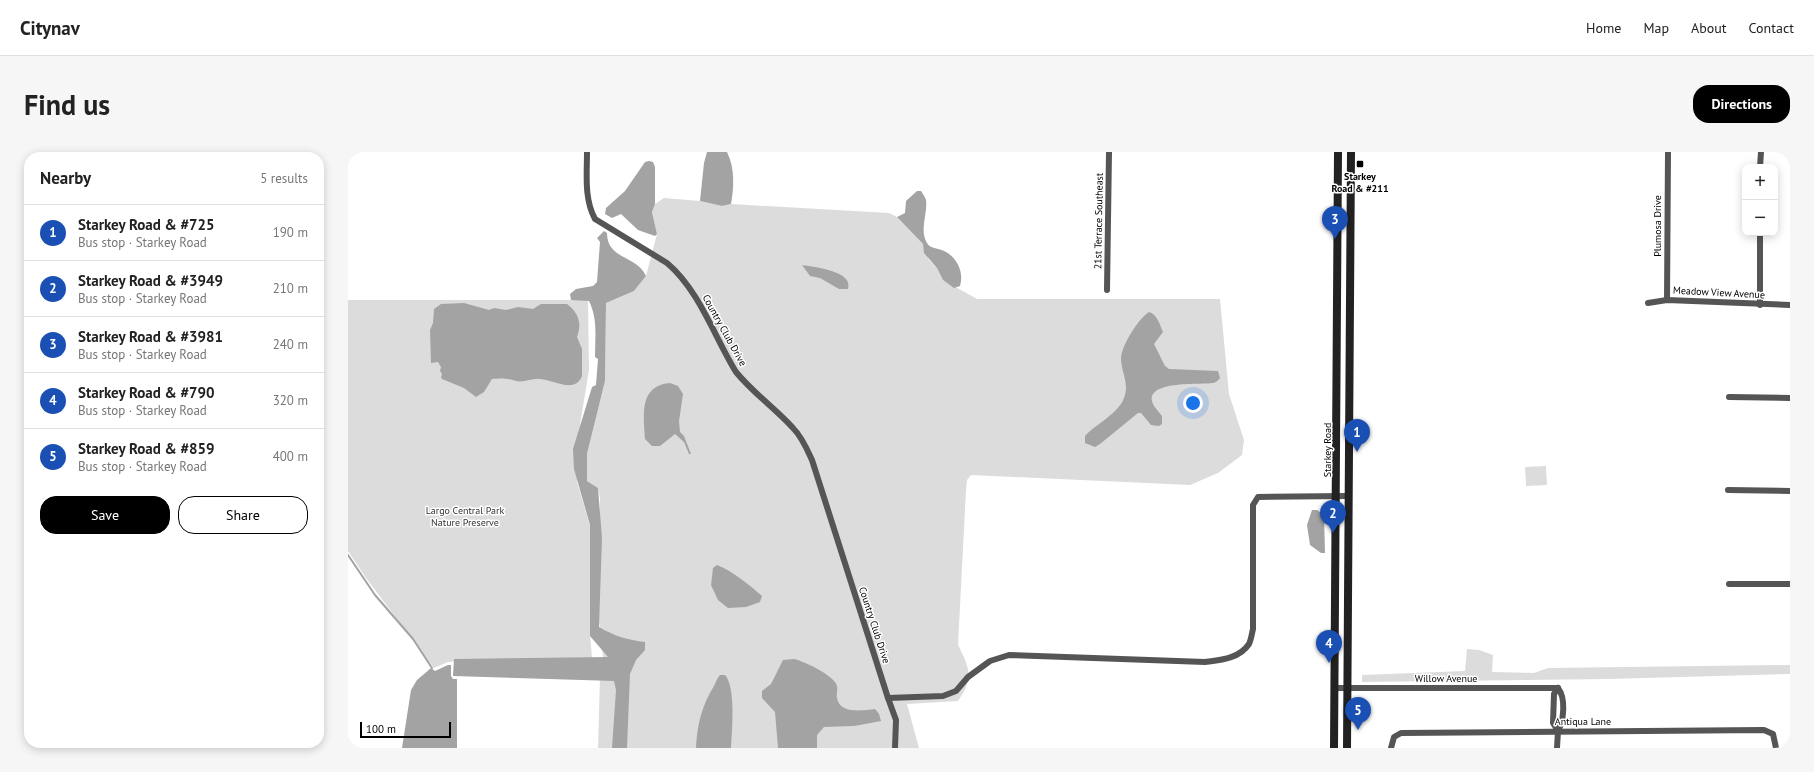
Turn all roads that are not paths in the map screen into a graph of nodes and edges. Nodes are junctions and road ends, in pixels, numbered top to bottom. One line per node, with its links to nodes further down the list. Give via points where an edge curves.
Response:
1 (588, 152): 24 (street, Country Club Drive, via 588,200 595,219 667,263 677,272 688,285 736,372 794,428 804,442)
2 (1109, 152): 9 (street, 21st Terrace Southeast)
3 (1338, 152): 18 (main road, Starkey Road)
4 (1351, 152): 19 (main road)
5 (1668, 152): 10 (street, Plumosa Drive)
6 (1760, 152): 7 (street)
7 (1760, 164)
8 (1760, 236): 12 (street)
9 (1107, 290)
10 (1667, 300): 11 (street, Meadow View Avenue); 12 (street, Meadow View Avenue)
11 (1648, 303)
12 (1760, 304): 13 (street, Meadow View Avenue)
13 (1790, 305)
14 (1728, 397): 15 (street)
15 (1790, 398)
16 (1728, 490): 17 (street)
17 (1790, 491)
18 (1337, 496): 19 (street); 22 (main road, Starkey Road); 24 (street, via 1258,497 1253,505 1253,629 1249,644 1237,655 1205,662 1009,655 990,661 968,677 956,691 943,696)
19 (1348, 496): 23 (main road)
20 (1729, 584): 21 (street)
21 (1790, 584)
22 (1334, 688): 23 (street, Willow Avenue); 27 (main road, Starkey Road)
23 (1347, 688): 25 (street, Willow Avenue, via 1558,688 1554,694 1553,723); 28 (main road)
24 (888, 698): 26 (street, Country Club Drive, via 896,720)
25 (1558, 731): 29 (street, Antiqua Lane, via 1401,733 1394,737); 30 (street); 31 (street, Antiqua Lane, via 1764,730 1773,734)
26 (895, 748)
27 (1334, 748)
28 (1347, 748)
29 (1391, 748)
30 (1557, 748)
31 (1776, 748)

